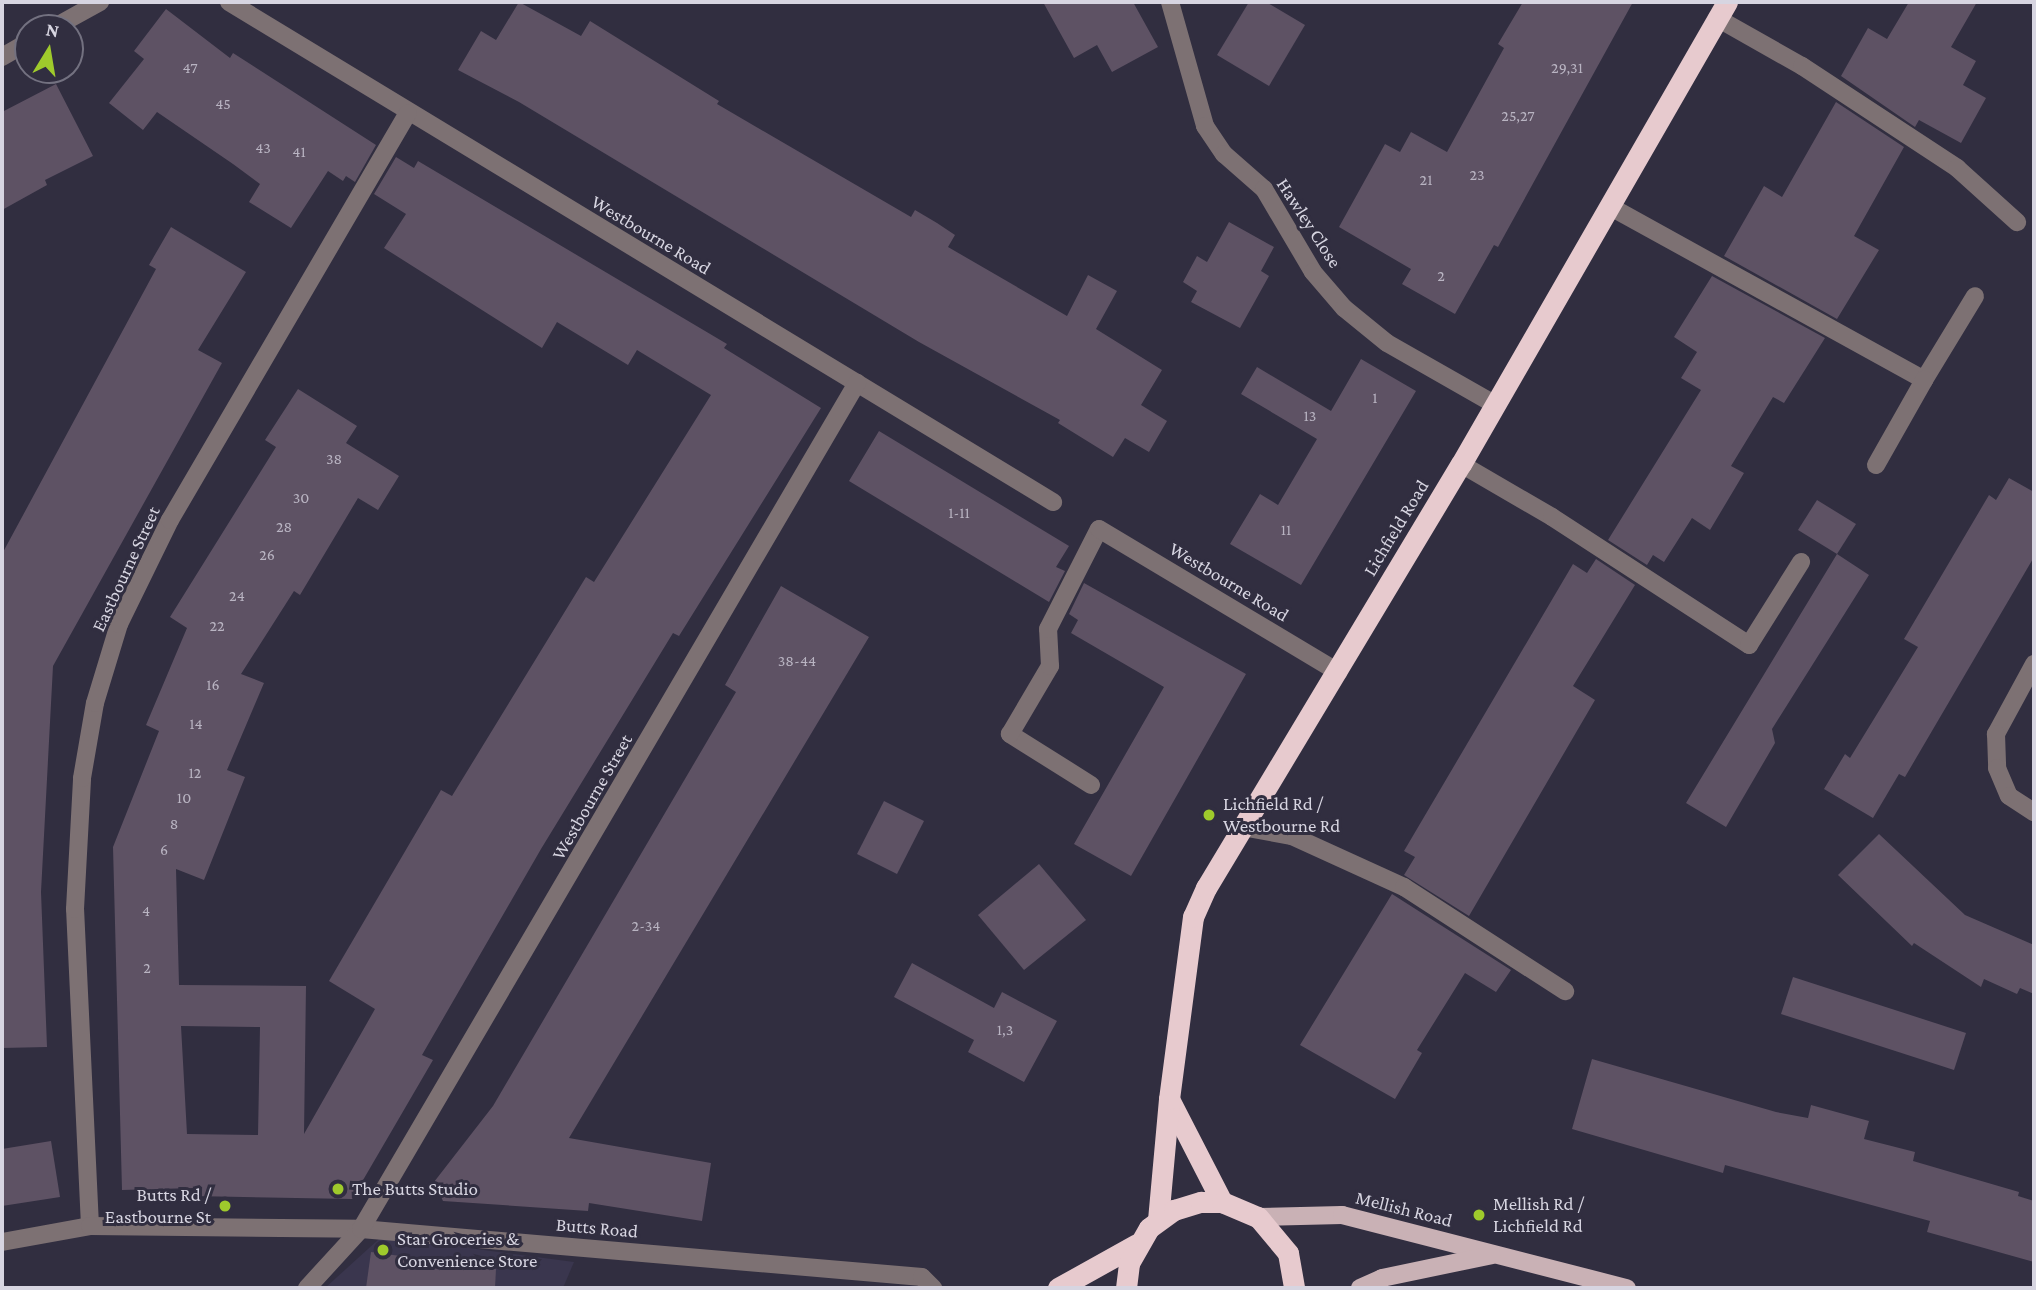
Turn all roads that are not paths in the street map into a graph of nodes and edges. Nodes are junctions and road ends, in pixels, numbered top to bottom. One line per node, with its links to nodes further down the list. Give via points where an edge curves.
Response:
1 (100, 2): 5 (street)
2 (229, 2): 6 (street, Westbourne Road)
3 (1170, 2): 12 (street, Hawley Close, via 1205,126 1224,154 1264,189 1313,272 1345,308 1388,343)
4 (1722, 10): 7 (highway, Lichfield Road); 8 (street, via 1885,125 1957,168)
5 (78, 14)
6 (408, 113): 11 (street, Westbourne Road); 27 (street, Eastbourne Street, via 170,520 119,624 95,703 82,778 75,909)
7 (1609, 206): 10 (street); 12 (highway, Lichfield Road)
8 (2017, 222)
9 (1975, 296): 10 (street)
10 (1924, 380): 14 (street)
11 (857, 383): 15 (street, Westbourne Road); 28 (street, Westbourne Street)
12 (1494, 404): 13 (highway, Lichfield Road)
13 (1461, 464): 16 (street, via 1749,645); 18 (highway, Lichfield Road)
14 (1876, 465)
15 (1054, 502)
16 (1801, 562)
17 (2034, 664): 20 (street, via 1996,734 1997,768 2010,796)
18 (1338, 672): 19 (street, Westbourne Road, via 1098,529 1048,629 1049,666 1010,734); 21 (highway, Lichfield Road)
19 (1091, 785)
20 (2034, 812)
21 (1242, 827): 22 (street, via 1292,836 1404,887); 23 (highway, Lichfield Road, via 1194,917)
22 (1565, 991)
23 (1169, 1099): 24 (highway); 26 (highway, Lichfield Road)
24 (1222, 1202): 25 (highway); 26 (highway, via 1187,1205)
25 (1258, 1217): 31 (main road, Mellish Road, via 1342,1215); 36 (highway, via 1288,1253)
26 (1158, 1220): 30 (highway)
27 (90, 1226): 28 (street, Butts Road); 29 (street, Butts Road)
28 (361, 1229): 32 (street, Westbourne Street); 33 (street, Butts Road, via 922,1277)
29 (2, 1242)
30 (1138, 1244): 34 (highway); 35 (highway, via 1129,1263)
31 (1496, 1254): 37 (main road, Mellish Road, via 1382,1278); 38 (main road, Mellish Road)
32 (307, 1288)
33 (933, 1288)
34 (1058, 1288)
35 (1126, 1288)
36 (1294, 1288)
37 (1360, 1288)
38 (1627, 1288)

